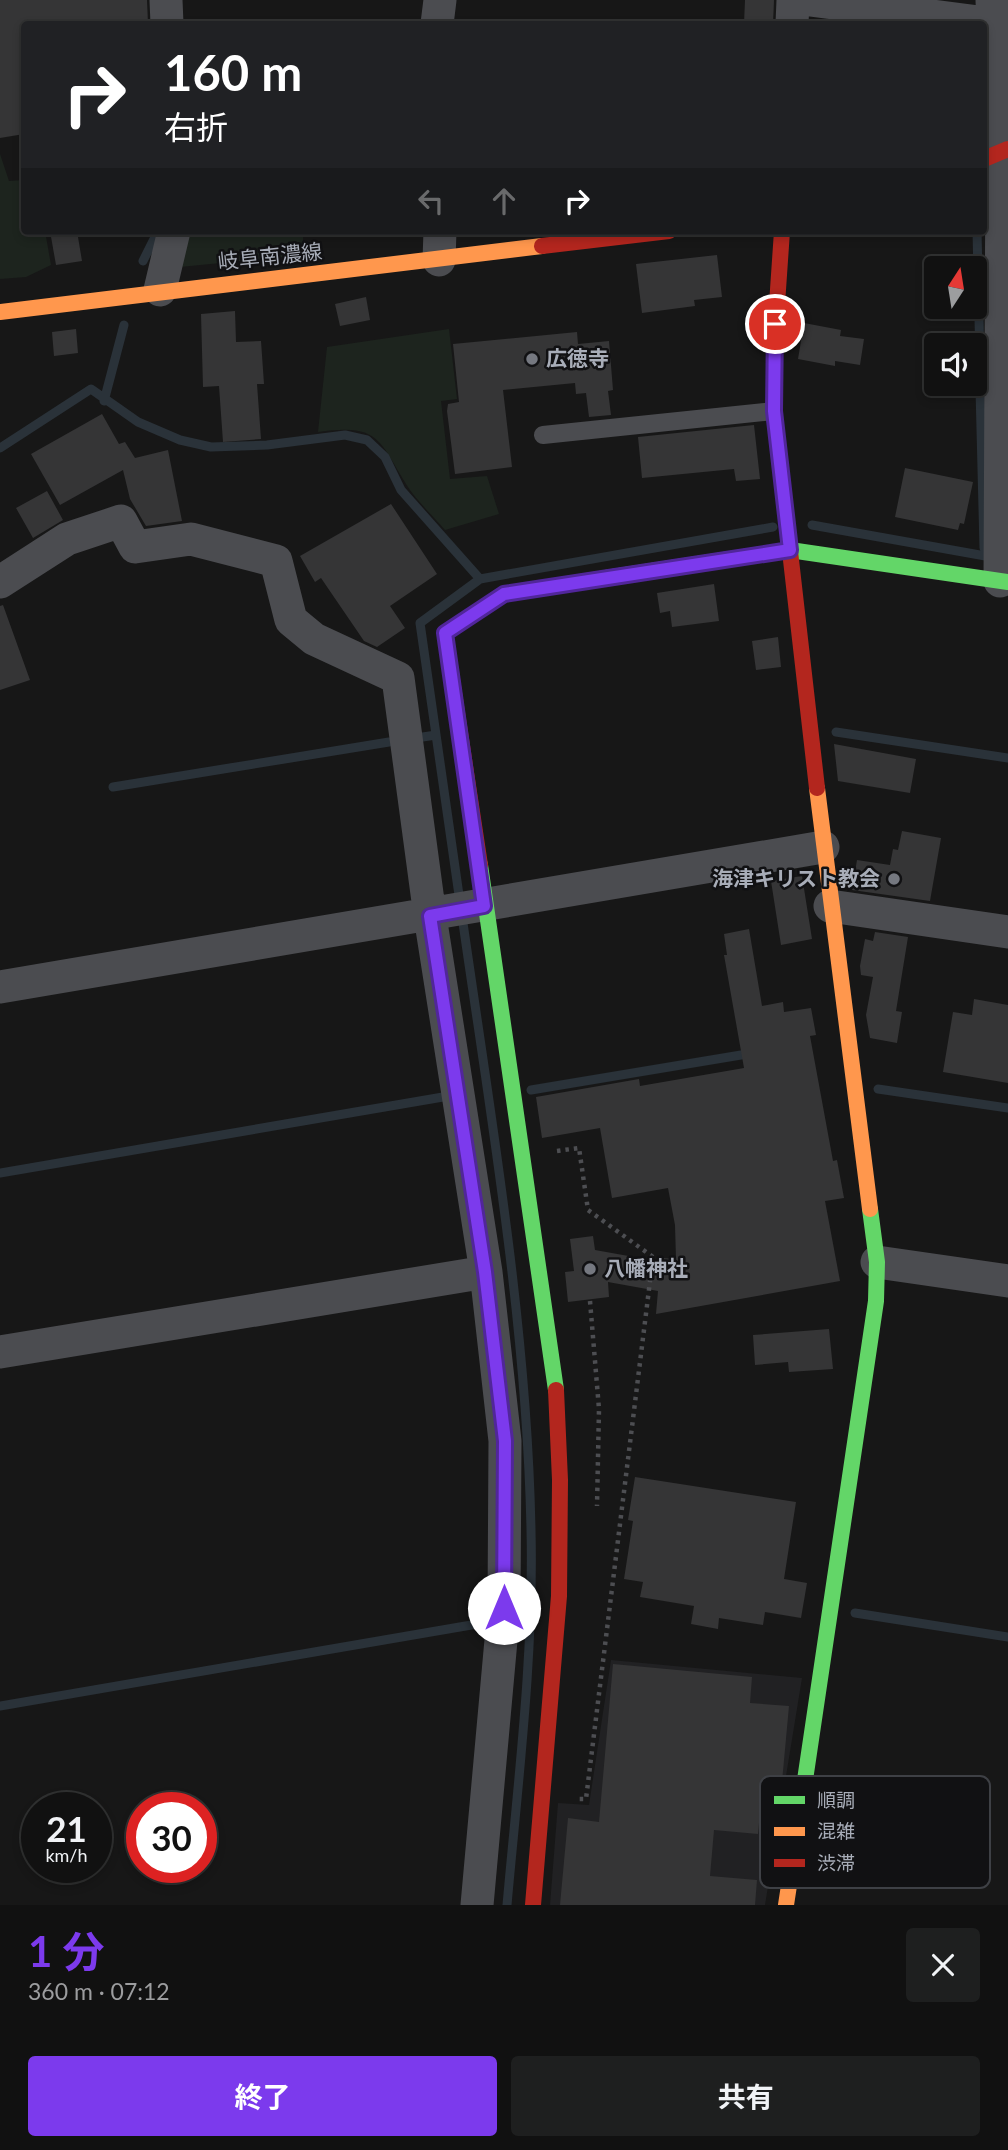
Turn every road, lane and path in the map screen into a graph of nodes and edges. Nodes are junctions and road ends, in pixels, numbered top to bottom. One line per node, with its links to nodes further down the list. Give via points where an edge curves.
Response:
1 (166, 0): 6 (street)
2 (440, 0): 7 (street)
3 (793, 0): 8 (street)
4 (810, 0): 5 (street)
5 (997, 17): 9 (street)
6 (167, 21)
7 (437, 21)
8 (792, 21)
9 (1001, 69): 10 (street)
10 (998, 154): 21 (street)
11 (173, 235): 15 (street)
12 (608, 235): 14 (street, 岐阜南濃線)
13 (782, 235): 17 (street)
14 (440, 246): 15 (street, 岐阜南濃線)
15 (160, 290): 16 (street, 岐阜南濃線)
16 (0, 312)
17 (774, 411): 18 (lane); 19 (street)
18 (543, 435)
19 (790, 550): 21 (street); 22 (street); 24 (street, via 504,594 445,633)
20 (0, 582): 25 (street, via 67,539 121,521 135,547 191,539 276,561 291,620 313,639 398,677)
21 (1004, 582)
22 (823, 847): 23 (street); 24 (street)
23 (830, 906): 26 (street); 29 (street)
24 (480, 907): 25 (street); 28 (street)
25 (436, 915): 27 (street); 30 (street)
26 (1008, 932)
27 (0, 987)
28 (522, 1155): 34 (street, via 555,1371 560,1480 559,1596); 34 (path, via 579,1148 588,1210 653,1257 586,1799)
29 (877, 1262): 31 (street); 33 (street, via 876,1301)
30 (485, 1272): 32 (street); 35 (street, via 505,1441 504,1608)
31 (1008, 1281)
32 (0, 1352)
33 (805, 1776)
34 (543, 1797): 36 (street)
35 (477, 1905)
36 (533, 1905)

